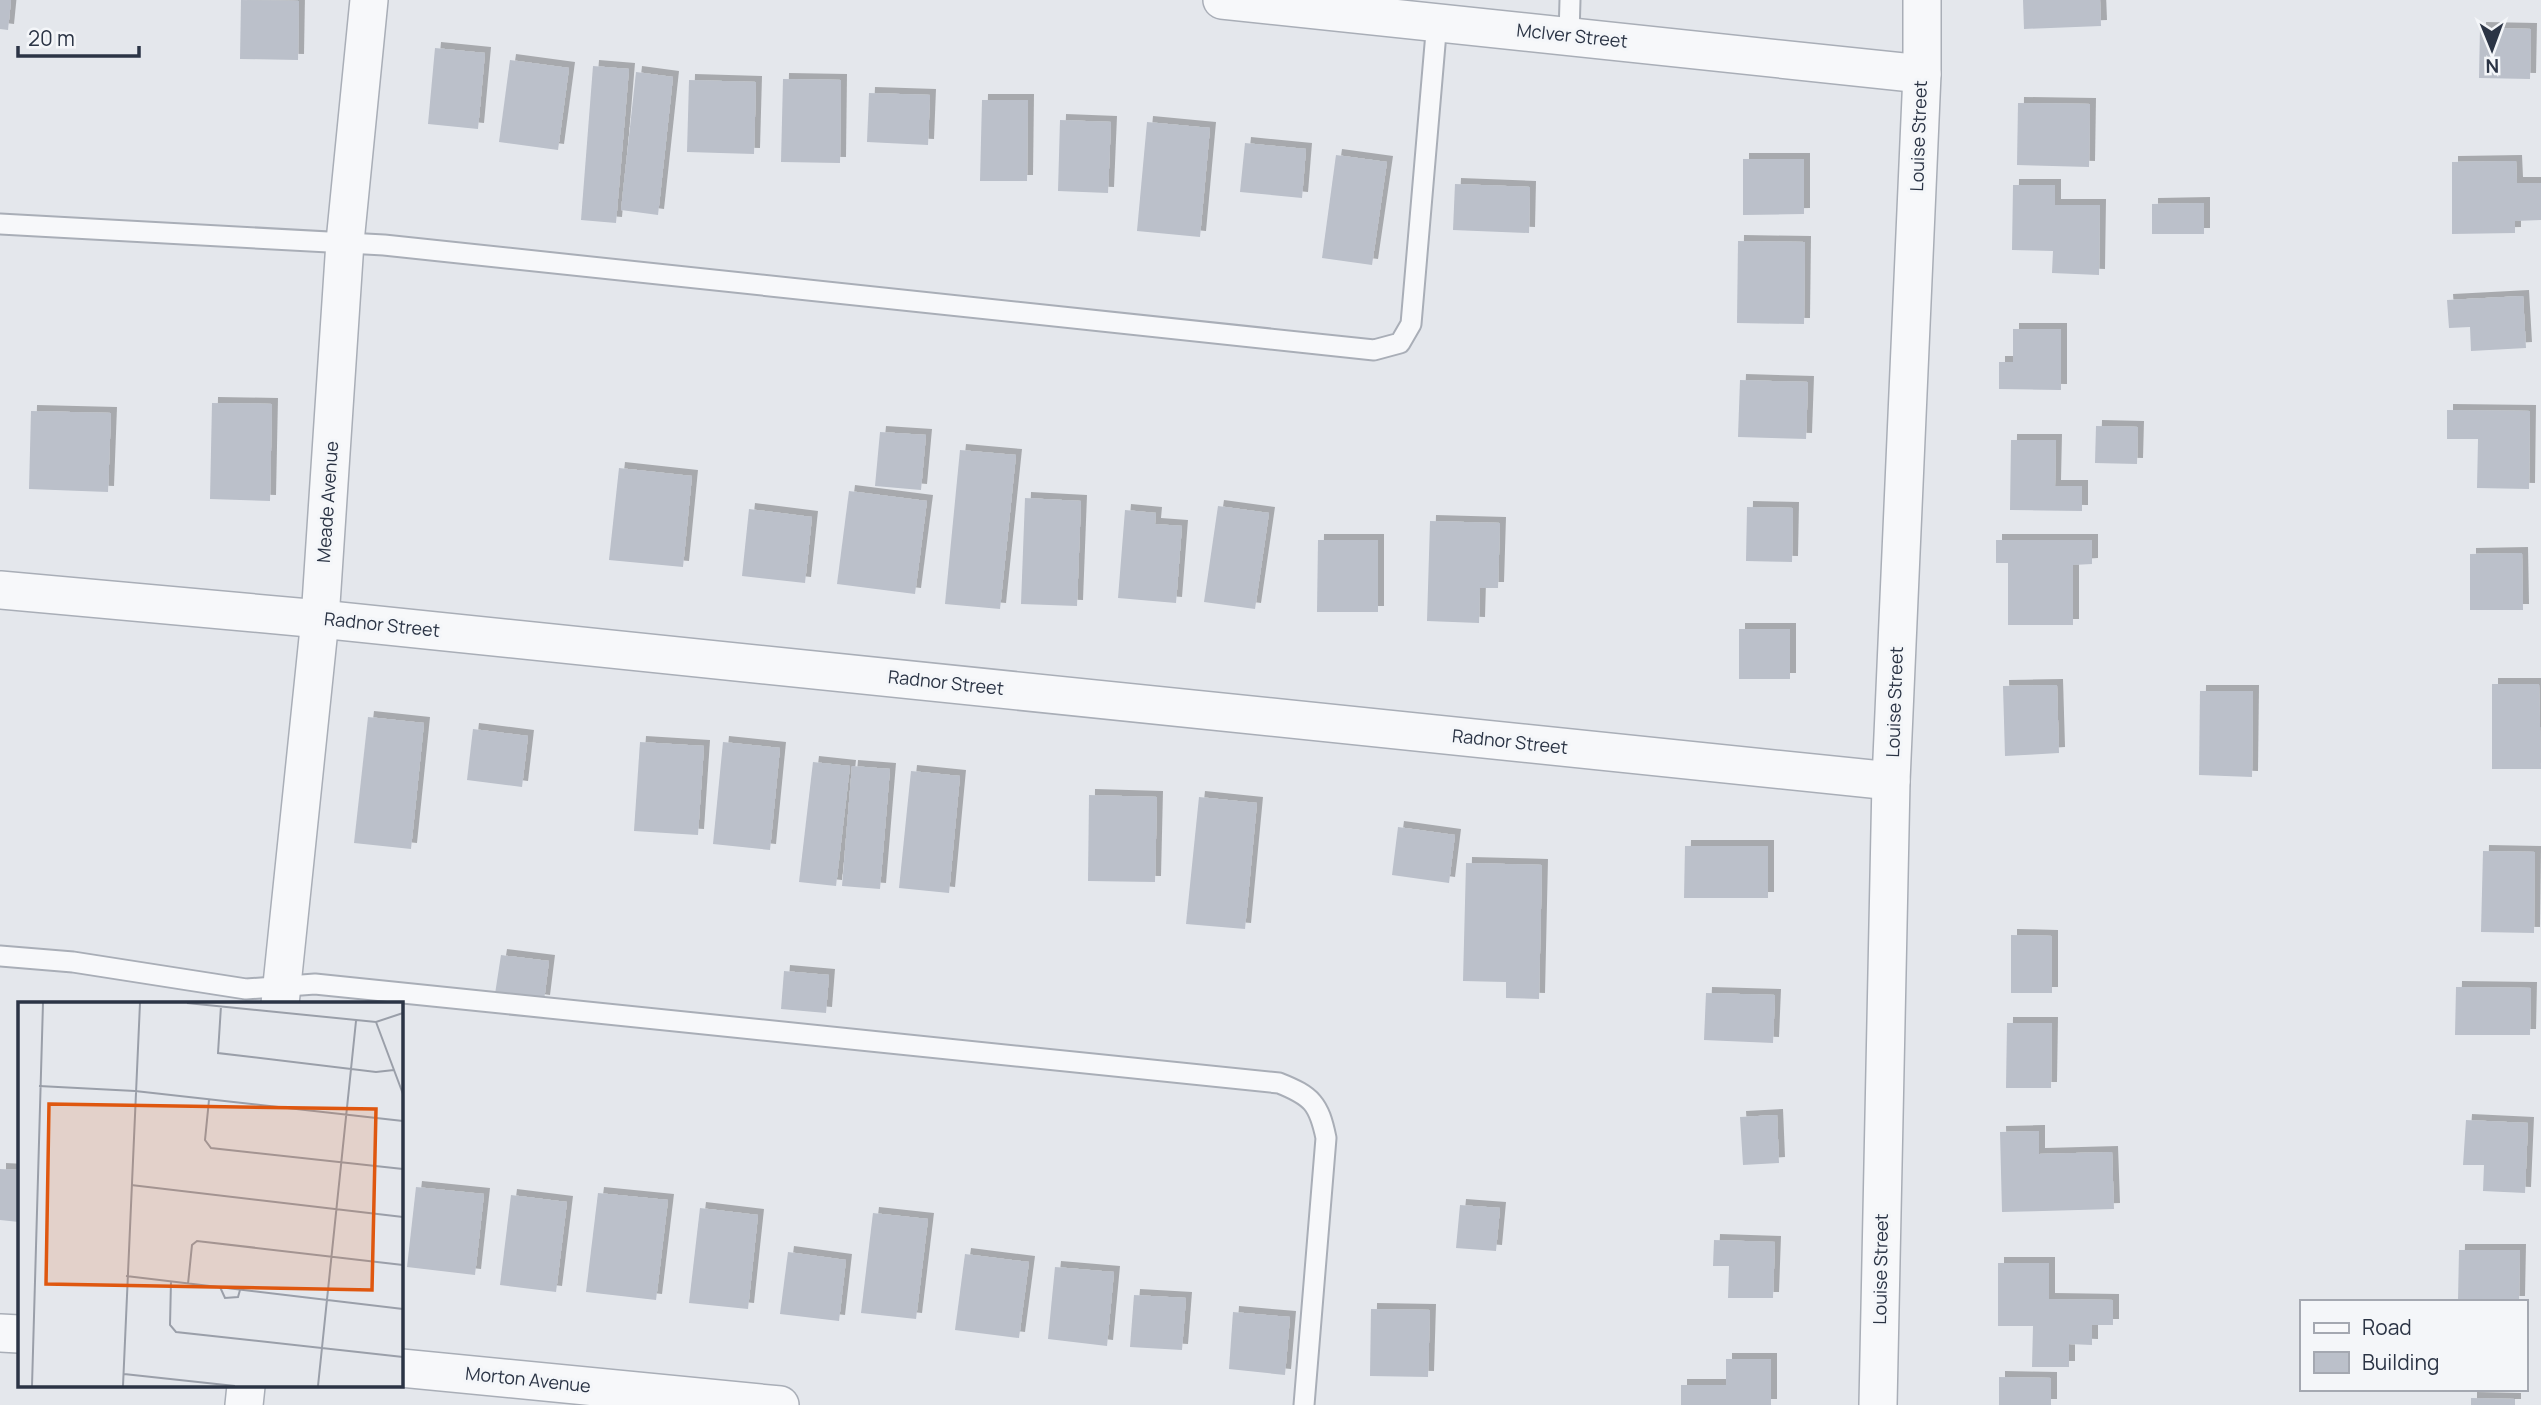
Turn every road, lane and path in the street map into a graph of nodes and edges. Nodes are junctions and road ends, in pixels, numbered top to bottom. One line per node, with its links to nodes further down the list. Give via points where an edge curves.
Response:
1 (369, 0): 8 (street, Meade Avenue)
2 (1222, 0): 5 (street, McIver Street)
3 (1922, 0): 6 (street, Louise Street)
4 (1569, 18): 5 (street, McIver Street); 6 (street, McIver Street)
5 (1437, 21): 8 (lane, via 1411,324 1400,343 1374,351)
6 (1922, 74): 11 (street, Louise Street)
7 (0, 224): 8 (lane)
8 (345, 242): 10 (street, Meade Avenue)
9 (0, 590): 10 (street, Radnor Street)
10 (320, 618): 11 (street, Radnor Street); 13 (street, Meade Avenue)
11 (1891, 782): 19 (street, Louise Street)
12 (0, 956): 13 (lane, via 74,962)
13 (280, 995): 18 (lane, via 315,984 1279,1083 1304,1093 1320,1111 1326,1138)
14 (0, 1333): 15 (street)
15 (18, 1334)
16 (402, 1368): 17 (street, Morton Avenue)
17 (780, 1405)
18 (1304, 1405)
19 (1878, 1405)

